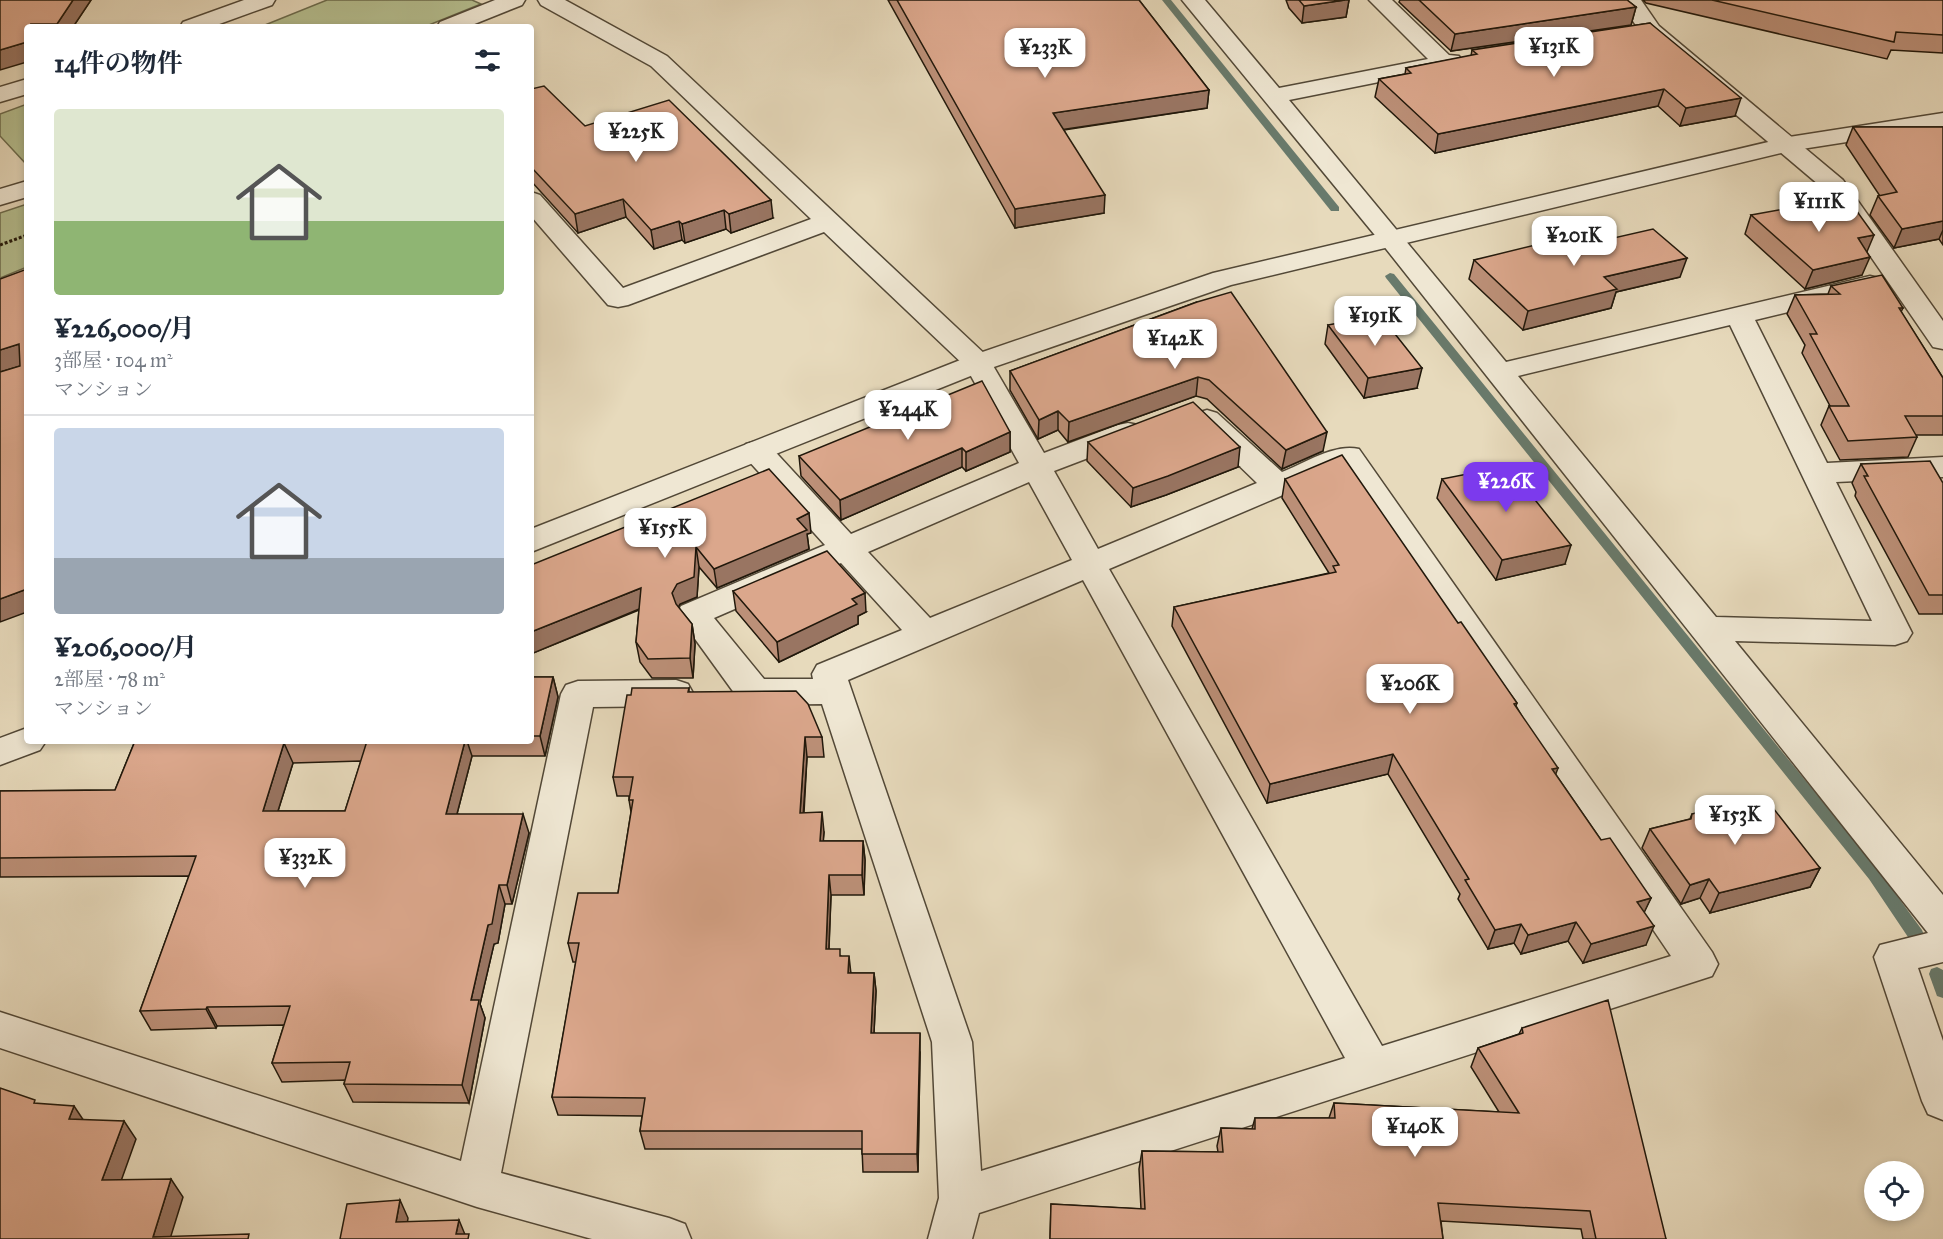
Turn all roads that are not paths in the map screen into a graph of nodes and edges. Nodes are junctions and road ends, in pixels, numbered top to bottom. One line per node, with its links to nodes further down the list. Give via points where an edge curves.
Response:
1 (264, 0): 7 (street)
2 (514, 0): 8 (street)
3 (549, 0): 19 (street, via 659,61)
4 (1193, 0): 13 (street)
5 (1380, 0): 10 (street)
6 (1630, 0): 15 (street, via 1640,33)
7 (199, 24)
8 (455, 24)
9 (1467, 58): 10 (street)
10 (1444, 62): 13 (street)
11 (24, 87): 12 (street)
12 (0, 95)
13 (1276, 96): 20 (street, via 1314,149)
14 (1943, 120): 15 (street)
15 (1789, 144): 20 (street); 21 (street, via 1834,185)
16 (24, 190): 17 (street)
17 (0, 197)
18 (534, 203): 19 (street, via 618,299)
19 (829, 221): 24 (street)
20 (1392, 239): 24 (street, via 1222,279); 25 (street)
21 (1898, 277): 22 (street); 23 (street)
22 (1739, 315): 25 (street); 31 (street)
23 (1943, 341)
24 (978, 363): 28 (street); 29 (street)
25 (1500, 372): 36 (street)
26 (1184, 411): 32 (street, via 1195,407)
27 (1153, 423): 29 (street)
28 (757, 451): 33 (street); 34 (street)
29 (1036, 467): 34 (street); 35 (street)
30 (1943, 467): 31 (street)
31 (1817, 473): 36 (street, via 1895,633)
32 (1278, 485): 35 (street); 45 (street, via 1348,456 1698,964)
33 (534, 540)
34 (845, 547): 37 (street); 39 (street, via 693,614)
35 (1090, 563): 37 (street); 45 (street)
36 (1706, 629): 42 (street)
37 (925, 634): 38 (street, via 829,674)
38 (834, 691): 39 (street); 48 (street, via 952,1042)
39 (755, 692): 47 (street, via 578,694)
40 (24, 743): 41 (street)
41 (0, 752)
42 (1943, 923)
43 (1943, 946): 46 (street, via 1894,957)
44 (0, 1030): 47 (street)
45 (1371, 1066): 48 (street)
46 (1943, 1101)
47 (477, 1187): 49 (street)
48 (962, 1198): 50 (street)
49 (669, 1239)
50 (950, 1239)

